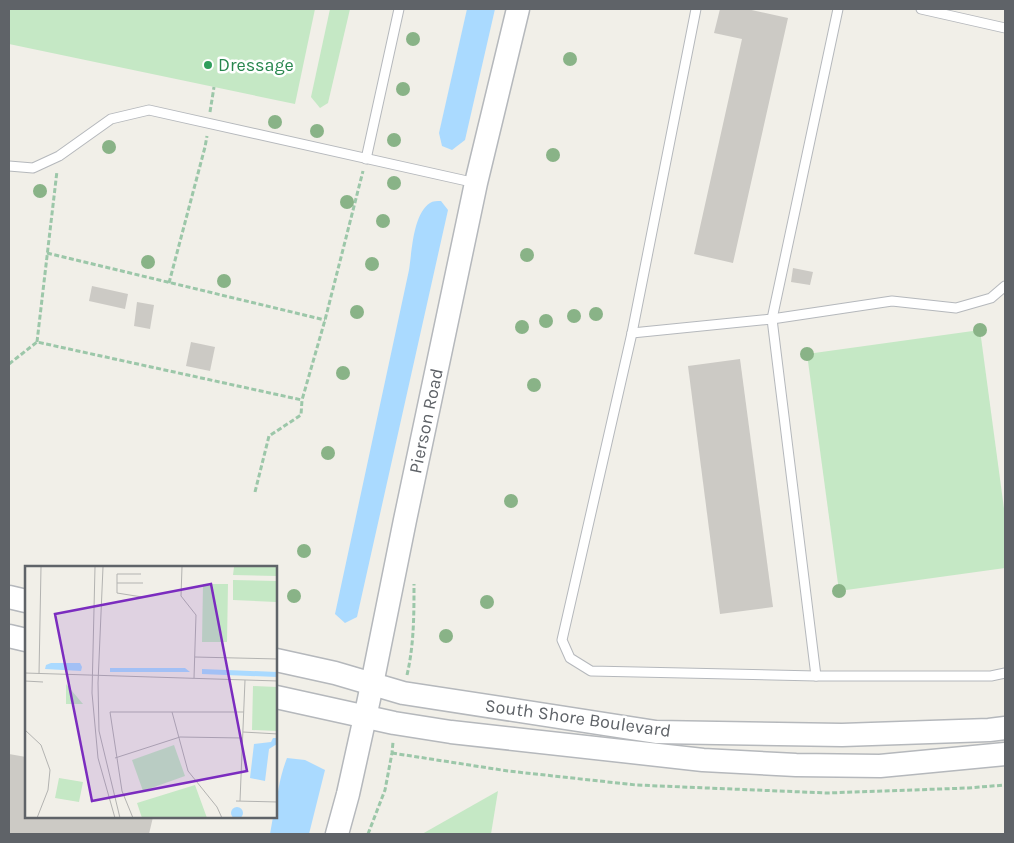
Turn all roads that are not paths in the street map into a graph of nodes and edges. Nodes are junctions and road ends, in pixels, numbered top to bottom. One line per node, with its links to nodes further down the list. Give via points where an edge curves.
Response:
1 (399, 9): 7 (lane)
2 (518, 9): 9 (street, Pierson Road)
3 (696, 9): 12 (lane)
4 (838, 9): 11 (lane)
5 (921, 9): 6 (lane)
6 (1005, 28)
7 (366, 159): 8 (lane, via 149,110 112,119 59,156 34,168); 9 (lane)
8 (9, 166)
9 (476, 183): 20 (street, Pierson Road)
10 (1005, 286): 11 (lane, via 992,298 956,308 892,301)
11 (772, 319): 12 (lane); 19 (lane)
12 (632, 332): 19 (lane, via 562,640 570,658 591,671)
13 (9, 597): 14 (street)
14 (25, 601)
15 (9, 636): 16 (street)
16 (25, 640)
17 (278, 660): 20 (street, South Shore Boulevard)
18 (1005, 673): 19 (lane, via 991,676)
19 (816, 676)
20 (372, 684): 22 (street, Pierson Road); 23 (street, South Shore Boulevard, via 403,693 656,732 842,735)
21 (278, 697): 22 (street, South Shore Boulevard)
22 (365, 716): 24 (street, South Shore Boulevard, via 451,732 694,759 880,766); 25 (street, Pierson Road)
23 (1005, 728)
24 (1005, 754)
25 (337, 834)

